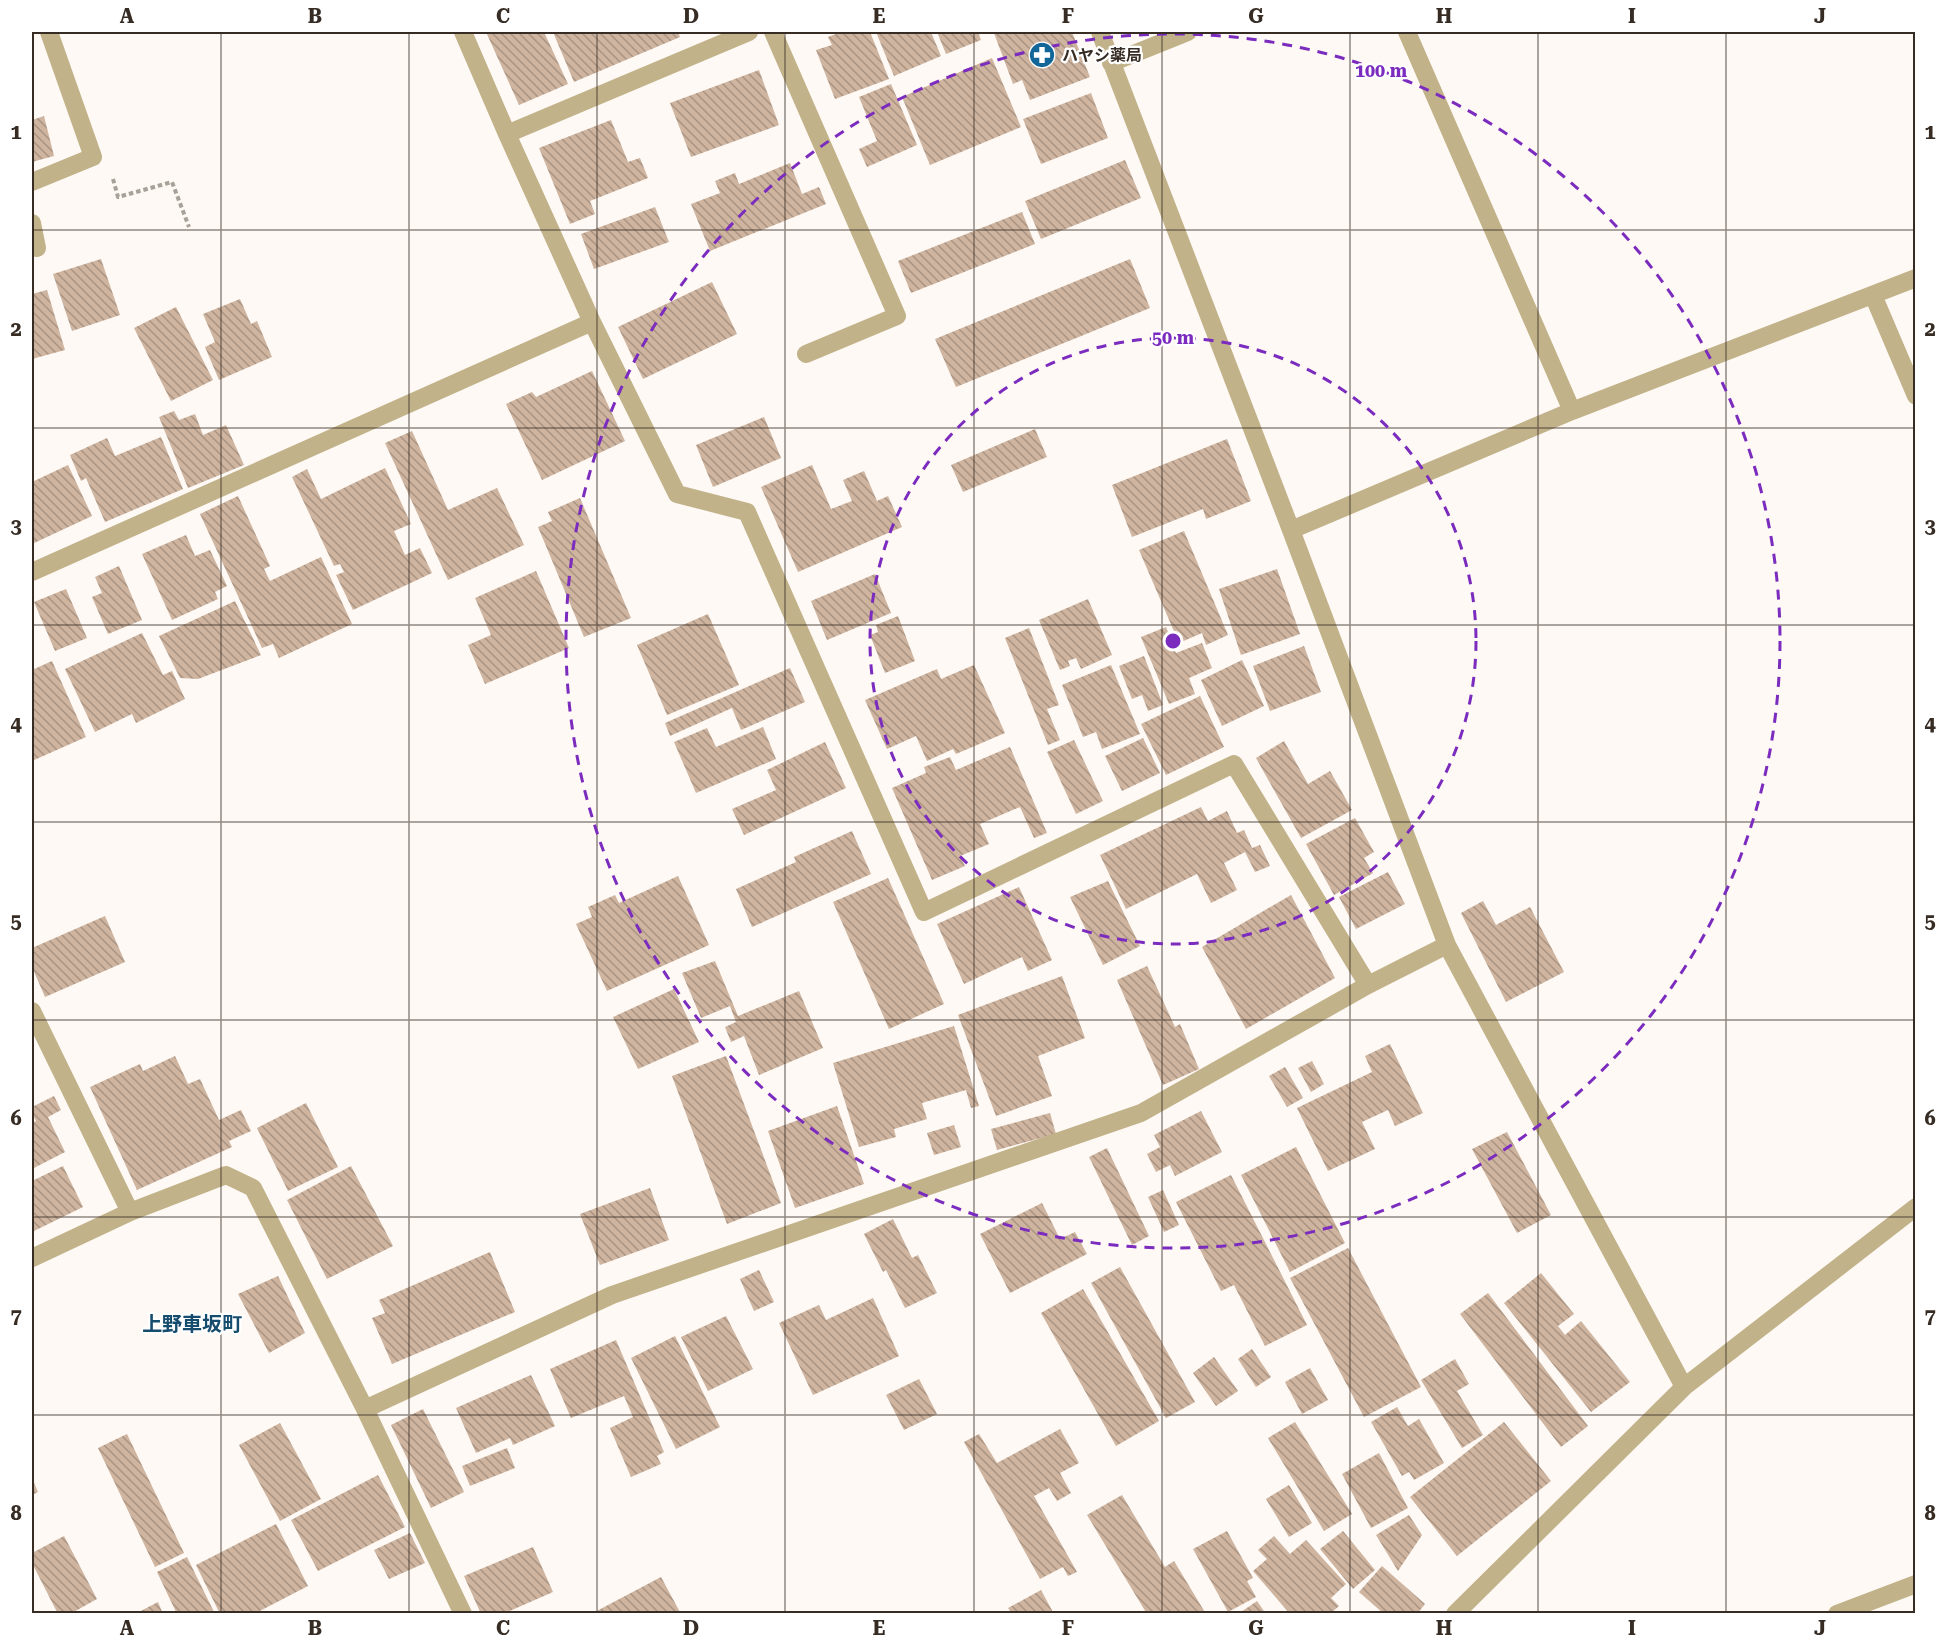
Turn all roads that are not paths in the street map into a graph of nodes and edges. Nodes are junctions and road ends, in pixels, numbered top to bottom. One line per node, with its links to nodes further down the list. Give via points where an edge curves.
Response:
1 (49, 32): 10 (street, via 93,157)
2 (463, 32): 9 (street)
3 (749, 32): 9 (street)
4 (773, 32): 16 (street, via 897,316)
5 (1100, 32): 8 (street)
6 (1188, 32): 8 (street)
7 (1407, 32): 18 (street)
8 (1111, 63): 19 (street)
9 (507, 134): 15 (street)
10 (32, 182)
11 (32, 223): 12 (street)
12 (37, 248)
13 (1916, 278): 14 (street)
14 (1873, 295): 17 (street); 18 (street)
15 (592, 322): 20 (street); 22 (street, via 677,495 747,512 924,912 1234,764)
16 (806, 354)
17 (1916, 396)
18 (1572, 411): 19 (street)
19 (1291, 530): 21 (street)
20 (32, 572)
21 (1447, 945): 22 (street); 27 (street)
22 (1368, 985): 28 (street, via 1141,1113 612,1295)
23 (32, 1011): 25 (street)
24 (1916, 1207): 27 (street)
25 (130, 1212): 26 (street); 28 (street, via 226,1175 253,1188)
26 (32, 1258)
27 (1684, 1387): 31 (street)
28 (365, 1409): 30 (street)
29 (1916, 1584): 32 (street)
30 (463, 1614)
31 (1455, 1614)
32 (1837, 1614)

